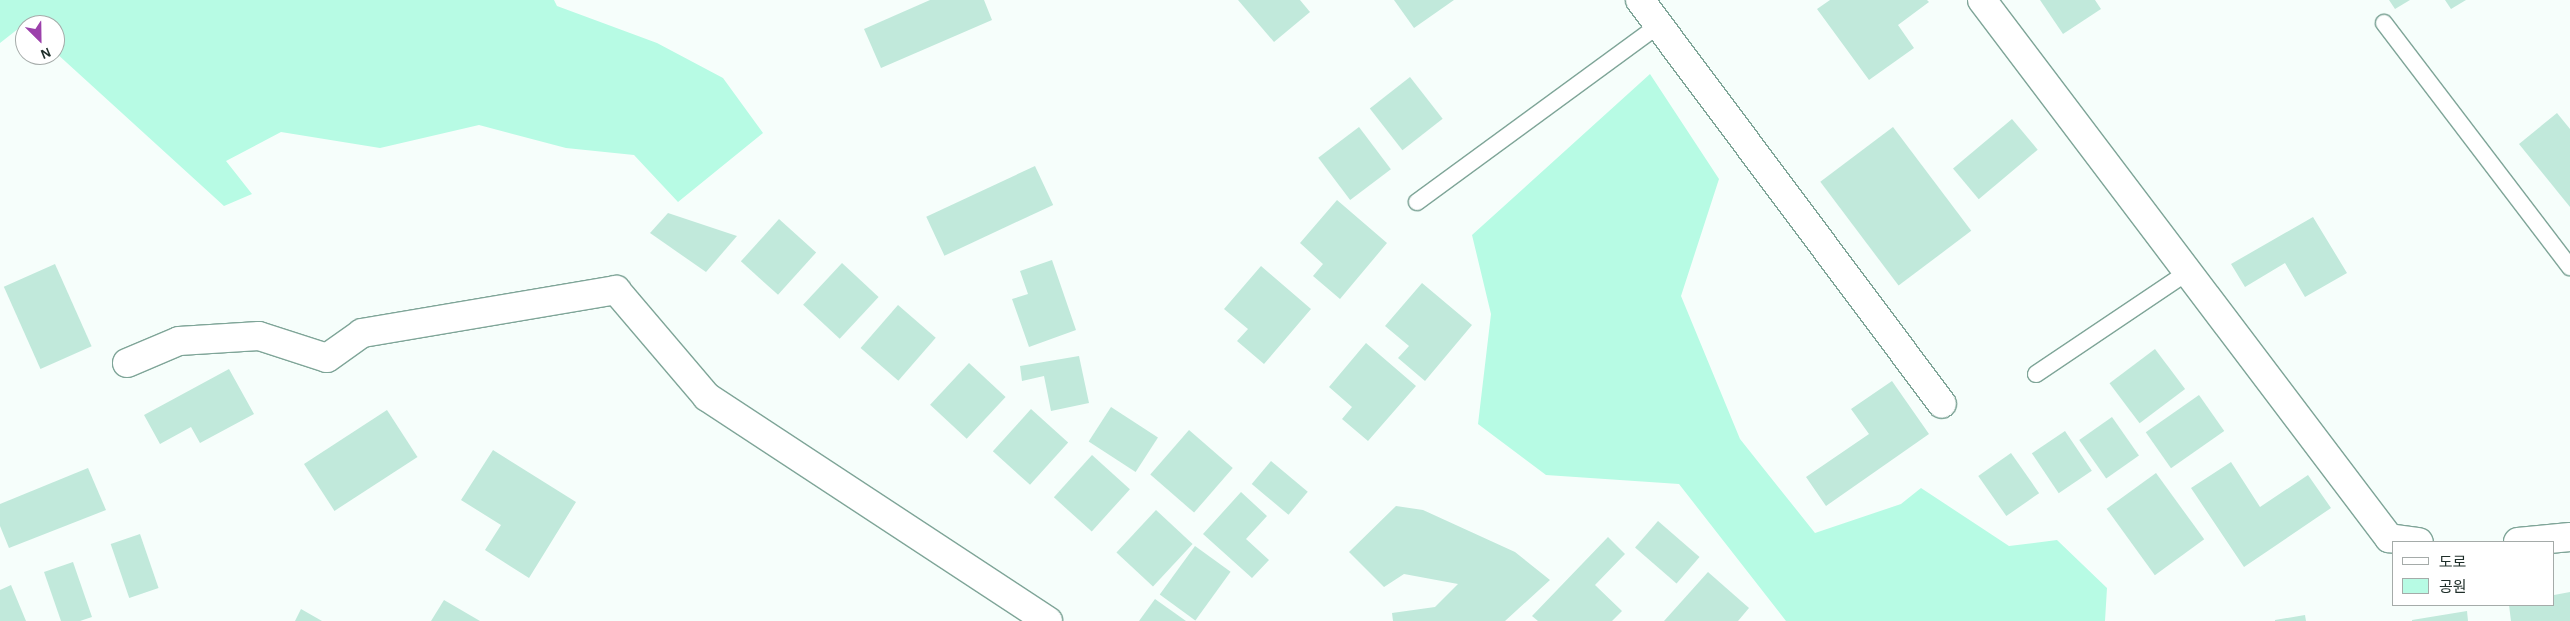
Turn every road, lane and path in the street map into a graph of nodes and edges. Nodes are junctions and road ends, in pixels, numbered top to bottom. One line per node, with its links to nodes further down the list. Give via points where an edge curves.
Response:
1 (1640, 0): 4 (street)
2 (1982, 0): 7 (street)
3 (2384, 23): 6 (lane)
4 (1658, 25): 5 (lane); 10 (street)
5 (1418, 202)
6 (2570, 267)
7 (2188, 272): 9 (lane); 12 (street, via 2389,538)
8 (128, 363): 14 (street, via 179,341 259,336 327,358 362,333 616,290 707,397)
9 (2036, 374)
10 (1942, 404)
11 (2570, 536): 13 (street)
12 (2412, 541)
13 (2527, 541)
14 (1048, 621)

